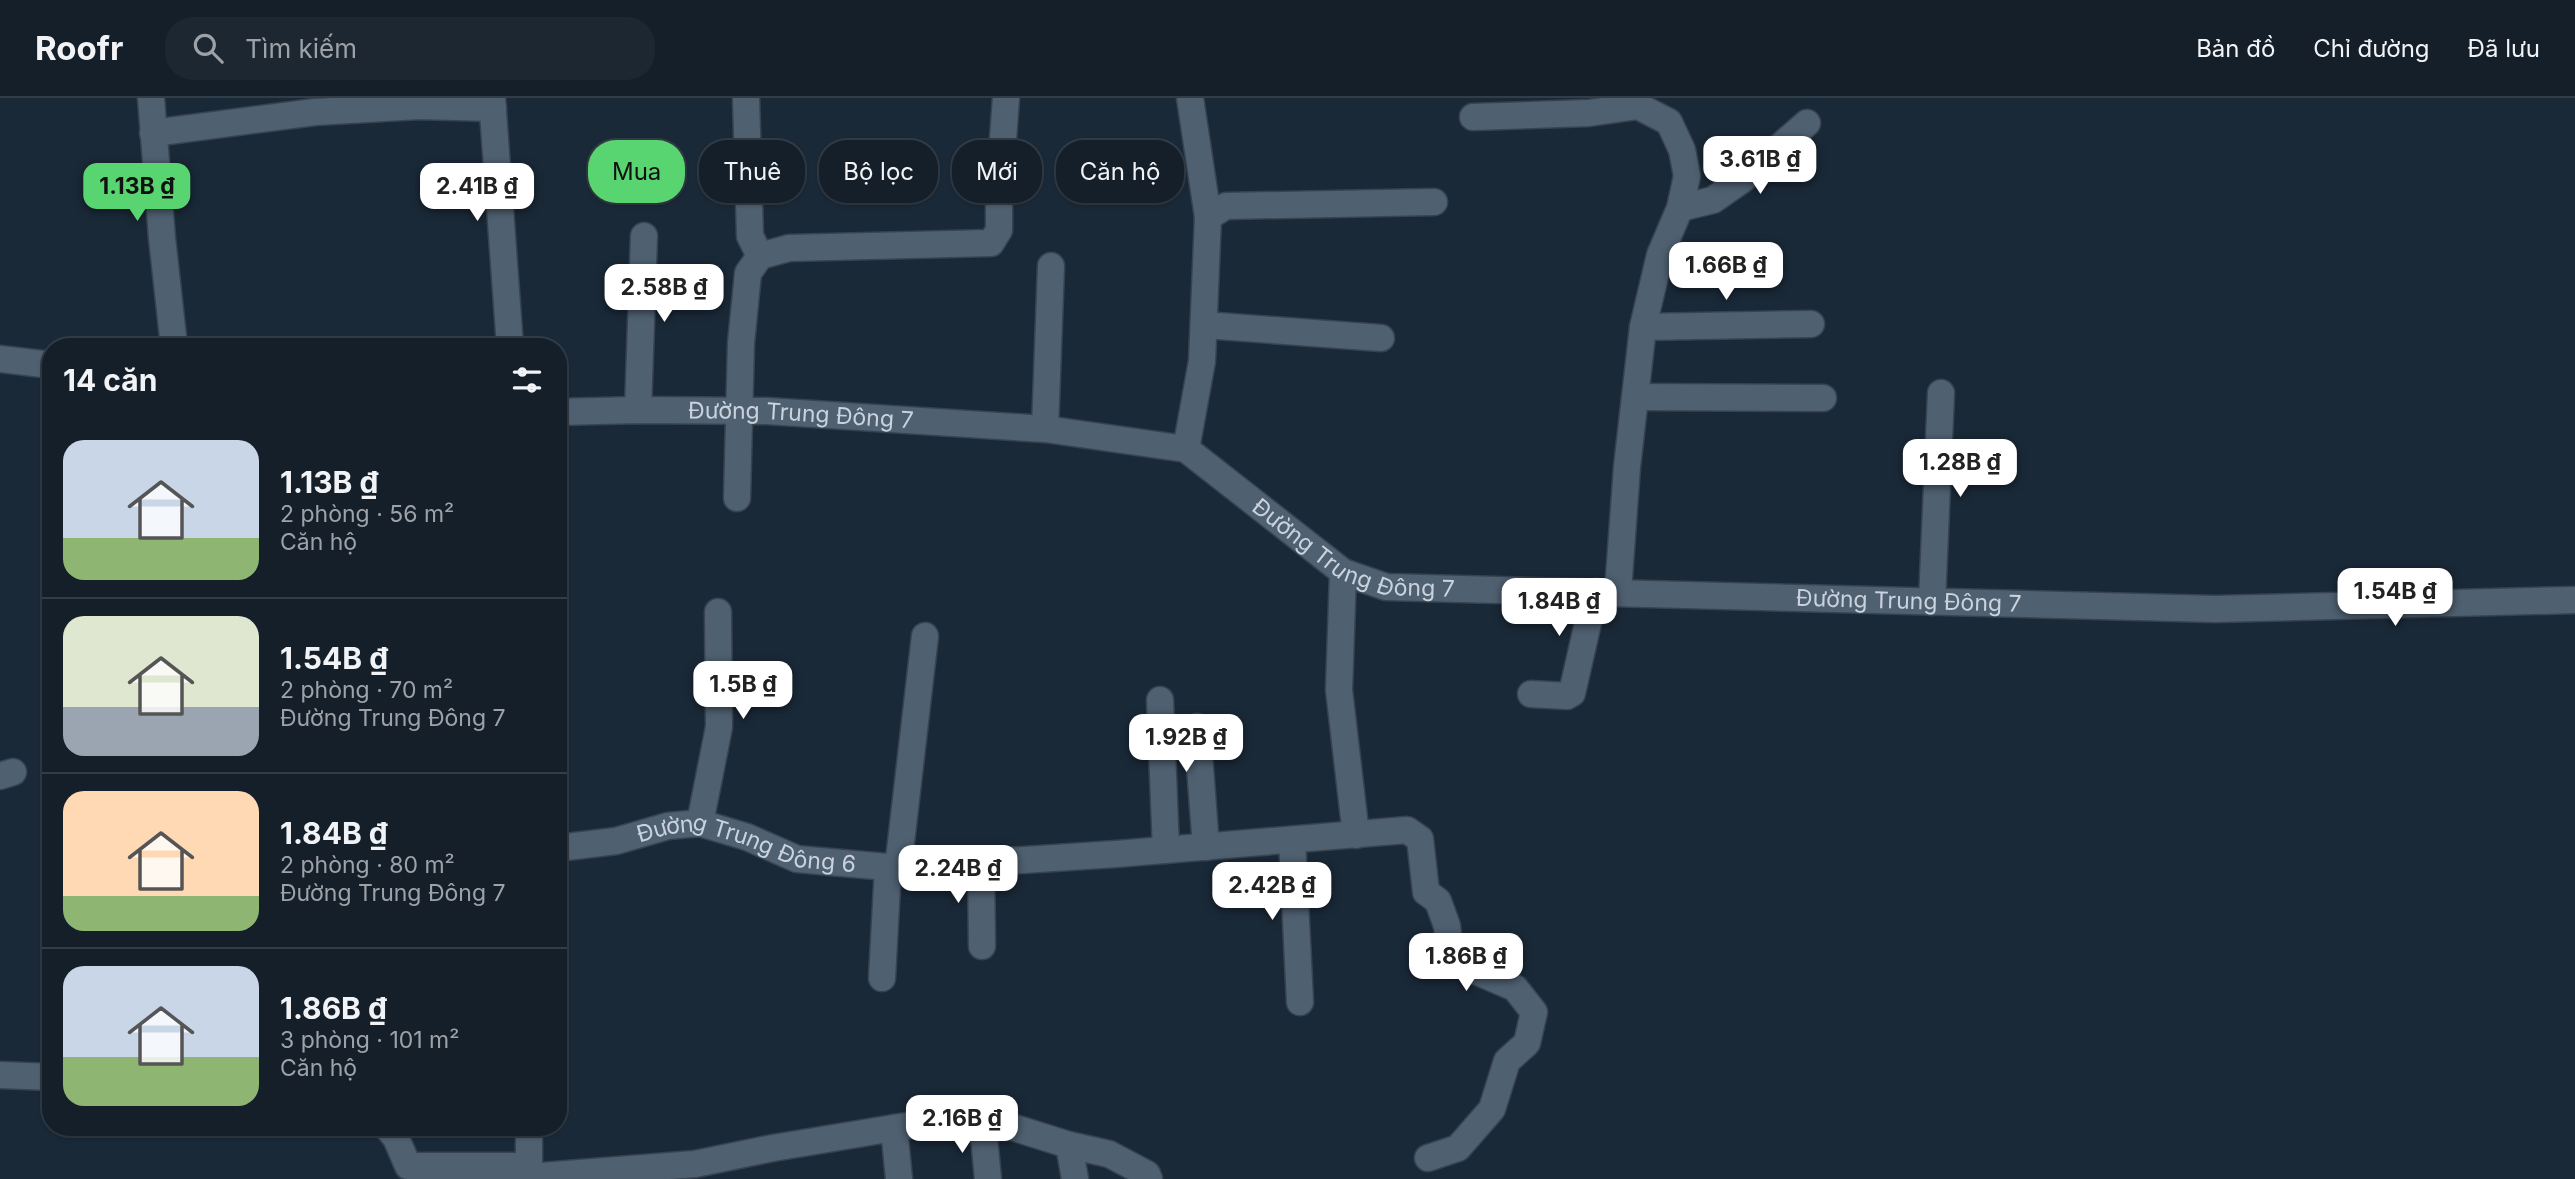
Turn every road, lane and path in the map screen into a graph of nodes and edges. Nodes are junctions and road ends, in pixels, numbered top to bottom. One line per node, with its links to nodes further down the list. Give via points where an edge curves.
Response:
1 (151, 98): 8 (street)
2 (746, 98): 13 (street, via 750,236)
3 (1006, 98): 13 (street, via 999,230 991,243 789,248)
4 (1190, 98): 11 (street)
5 (493, 103): 8 (street, via 315,112); 19 (street)
6 (1473, 117): 10 (street, via 1589,113 1638,106 1669,122 1682,150 1687,176)
7 (1807, 123): 10 (street, via 1713,200)
8 (153, 133): 18 (street)
9 (1434, 202): 11 (street, via 1226,206)
10 (1680, 208): 17 (street, via 1660,255)
11 (1208, 217): 16 (street)
12 (644, 236): 26 (street)
13 (760, 256): 27 (street, via 748,273 740,342)
14 (1051, 266): 29 (street)
15 (1811, 324): 17 (street)
16 (1204, 325): 20 (street); 30 (street)
17 (1643, 327): 24 (street)
18 (173, 338)
19 (509, 338)
20 (1381, 338)
21 (0, 359): 22 (street)
22 (42, 364)
23 (1941, 393): 35 (street)
24 (1635, 397): 25 (street); 33 (street)
25 (1823, 398)
26 (638, 410): 27 (street, Đường Trung Đông 7); 28 (street, Đường Trung Đông 7)
27 (741, 411): 29 (street, Đường Trung Đông 7); 31 (street)
28 (567, 412)
29 (1045, 429): 30 (street, Đường Trung Đông 7)
30 (1186, 449): 32 (street, Đường Trung Đông 7)
31 (737, 498)
32 (1343, 572): 33 (street, Đường Trung Đông 7, via 1386,587); 42 (street, via 1339,690)
33 (1606, 591): 35 (street, Đường Trung Đông 7); 38 (street, via 1573,694)
34 (2575, 600): 35 (street, Đường Trung Đông 7, via 2215,609)
35 (1932, 602)
36 (718, 612): 41 (street, via 719,727)
37 (925, 636): 48 (street)
38 (1531, 694)
39 (1160, 700): 46 (street)
40 (1197, 727): 45 (street)
41 (699, 823): 44 (street, Đường Trung Đông 6); 48 (street, Đường Trung Đông 6, via 797,859)
42 (1356, 835): 43 (street, Đường Trung Đông 6); 59 (street, Đường Trung Đông 6, via 1408,830 1420,839 1426,892 1438,901 1457,963 1515,988 1534,1012 1527,1043 1507,1061 1492,1109 1458,1148)
43 (1292, 840): 45 (street, Đường Trung Đông 6); 51 (street)
44 (567, 847)
45 (1206, 847): 46 (street, Đường Trung Đông 6)
46 (1166, 850): 47 (street, Đường Trung Đông 6)
47 (981, 863): 48 (street, Đường Trung Đông 6); 49 (street)
48 (893, 867): 50 (street)
49 (982, 946)
50 (882, 978)
51 (1300, 1002)
52 (0, 1075): 53 (street)
53 (42, 1077)
54 (983, 1127): 55 (street); 58 (street, via 1013,1127); 64 (street)
55 (894, 1128): 60 (street, via 773,1148); 63 (street)
56 (394, 1136): 61 (street)
57 (528, 1136): 62 (street)
58 (1069, 1145): 65 (street); 66 (street, via 1109,1154)
59 (1428, 1158)
60 (695, 1171): 62 (street)
61 (398, 1173): 62 (street)
62 (529, 1174)
63 (899, 1179)
64 (988, 1179)
65 (1074, 1179)
66 (1149, 1179)

